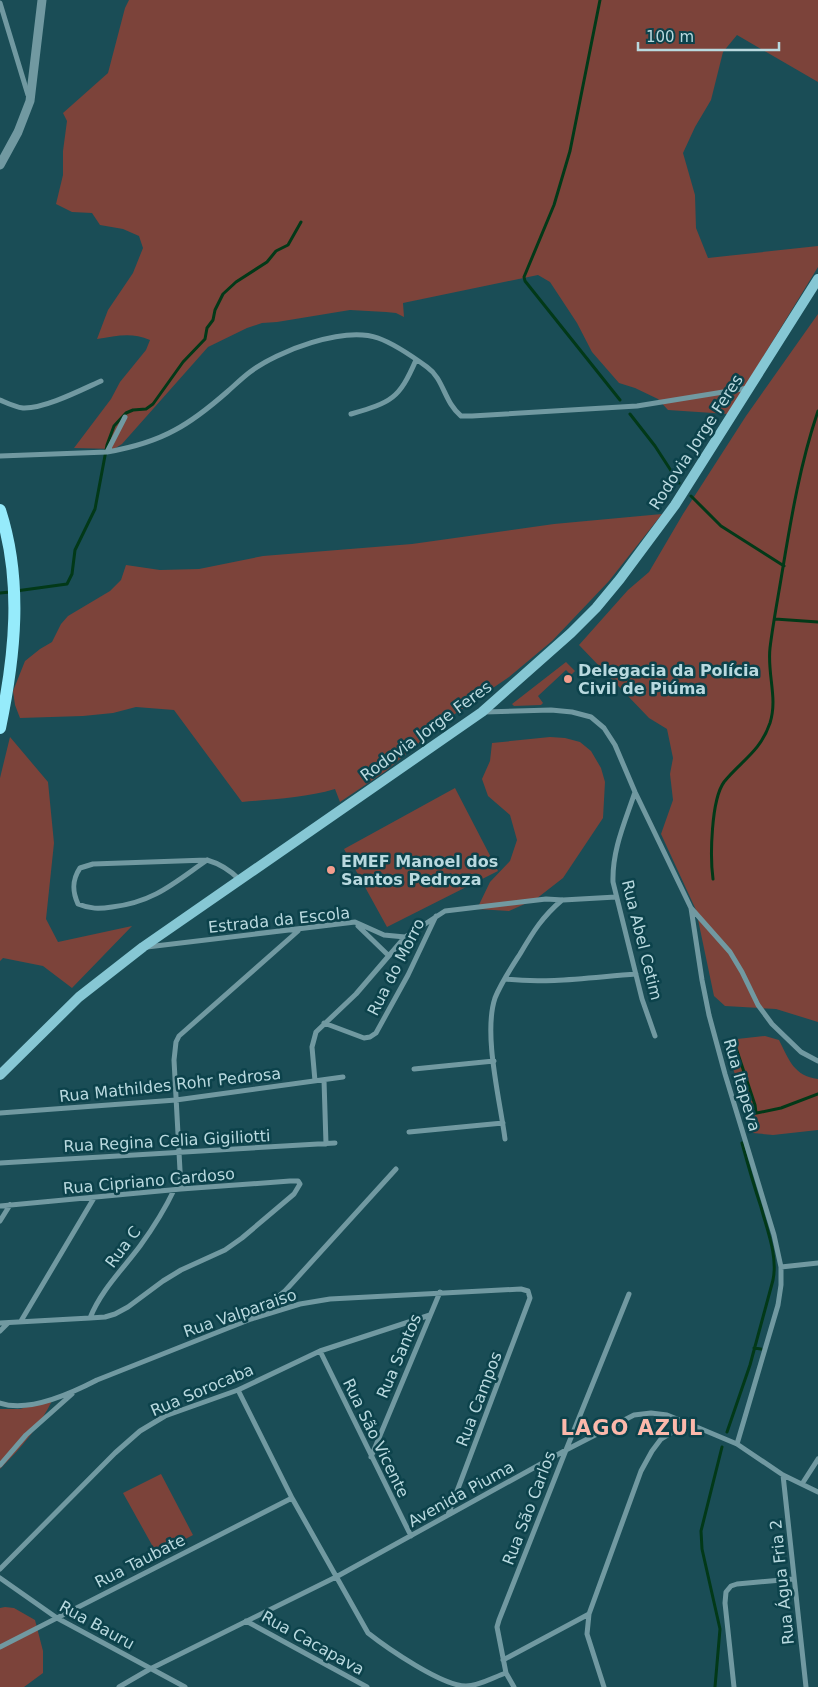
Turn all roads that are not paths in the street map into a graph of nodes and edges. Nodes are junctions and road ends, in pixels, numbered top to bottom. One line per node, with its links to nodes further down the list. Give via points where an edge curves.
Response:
1 (42, 0): 3 (street)
2 (0, 4): 3 (street)
3 (30, 101): 4 (street)
4 (0, 165)
5 (818, 279): 8 (main road, Rodovia Jorge Feres)
6 (416, 360): 8 (street, via 435,374 449,403 461,416 637,406); 10 (street, via 398,393 388,401); 12 (street, via 378,338 360,334 337,336 299,347 272,357 249,372 204,411 174,430 147,442)
7 (101, 381): 9 (street, via 35,407 23,408)
8 (749, 388): 15 (main road, Rodovia Jorge Feres, via 675,505 620,579 571,634)
9 (0, 400)
10 (351, 414)
11 (124, 417): 12 (street)
12 (107, 452): 13 (street)
13 (0, 456)
14 (0, 510): 16 (main road, via 8,544 14,600 12,664)
15 (482, 712): 17 (street, via 551,710 591,717 616,745); 19 (main road, Rodovia Jorge Feres)
16 (0, 728)
17 (635, 792): 20 (street, Rua Abel Cetim, via 612,864); 22 (street)
18 (207, 860): 18 (street, via 93,864 80,868 73,894 78,904 88,908 125,905 157,895); 19 (street, via 220,864)
19 (240, 880): 27 (main road, Rodovia Jorge Feres)
20 (616, 896): 21 (street); 29 (street, Rua Abel Cetim)
21 (563, 900): 23 (street, via 546,899 445,911); 30 (street, via 538,925)
22 (690, 908): 34 (street, via 730,952 758,1005 772,1024 801,1052); 57 (street, Rua Itapeva, via 709,1015)
23 (436, 916): 26 (street); 31 (street, Rua do Morro, via 376,1033 364,1038)
24 (355, 922): 25 (street, Estrada da Escola); 26 (street, Estrada da Escola, via 384,935); 28 (street)
25 (298, 930): 27 (street, Estrada da Escola); 40 (street, via 179,1036 174,1060)
26 (405, 937): 28 (street)
27 (143, 947): 36 (main road, Rodovia Jorge Feres, via 79,997)
28 (388, 956): 31 (street, via 356,994)
29 (636, 974): 30 (street, via 561,980); 32 (street, Rua Abel Cetim)
30 (505, 979): 33 (street, via 492,1012 490,1031)
31 (324, 1023): 39 (street, via 314,1039)
32 (655, 1036)
33 (494, 1061): 35 (street); 42 (street)
34 (818, 1061)
35 (414, 1068)
36 (0, 1075)
37 (343, 1077): 38 (street, Rua Mathildes Rohr Pedrosa)
38 (324, 1080): 39 (street, Rua Mathildes Rohr Pedrosa); 46 (street)
39 (315, 1081): 40 (street, Rua Mathildes Rohr Pedrosa)
40 (176, 1100): 41 (street, Rua Mathildes Rohr Pedrosa); 47 (street)
41 (0, 1113)
42 (503, 1123): 43 (street); 44 (street)
43 (409, 1132)
44 (505, 1139)
45 (335, 1142): 46 (street, Rua Regina Celia Gigiliotti)
46 (326, 1144): 47 (street, Rua Regina Celia Gigiliotti)
47 (179, 1152): 48 (street, Rua Regina Celia Gigiliotti); 50 (street)
48 (0, 1164)
49 (396, 1169): 63 (street, via 285,1291)
50 (181, 1189): 51 (street, Rua Cipriano Cardoso); 62 (street, Rua Cipriano Cardoso, via 300,1182 294,1194 270,1216 225,1250 181,1270 115,1314)
51 (174, 1190): 52 (street, Rua Cipriano Cardoso); 62 (street, Rua C, via 141,1245 109,1284)
52 (94, 1198): 53 (street, Rua Cipriano Cardoso); 64 (street)
53 (10, 1205): 54 (street, Rua Cipriano Cardoso); 55 (street)
54 (0, 1206)
55 (0, 1220)
56 (818, 1263): 57 (street)
57 (781, 1267): 73 (street, Rua Itapeva, via 778,1305)
58 (528, 1291): 59 (street, Rua Valparaiso); 82 (street, Rua Campos, via 530,1298)
59 (440, 1292): 61 (street, Rua Santos); 63 (street, Rua Valparaiso, via 330,1299 300,1304)
60 (629, 1294): 74 (street, Rua São Carlos)
61 (430, 1315): 68 (street, Rua Sorocaba); 75 (street, Rua Santos)
62 (90, 1318): 64 (street)
63 (251, 1319): 70 (street, Rua Valparaiso)
64 (21, 1321): 66 (street)
65 (0, 1323): 66 (street)
66 (8, 1323): 67 (street)
67 (0, 1331)
68 (320, 1351): 69 (street, Rua Sorocaba); 75 (street, Rua São Vicente)
69 (238, 1390): 81 (street); 84 (street, Rua Sorocaba, via 165,1416 140,1431)
70 (74, 1392): 71 (street, Rua Valparaiso, via 32,1404 14,1406); 77 (street, via 26,1435)
71 (0, 1403)
72 (687, 1423): 73 (street, Avenida Piuma); 74 (street, Avenida Piuma, via 667,1415 634,1415); 88 (street, via 661,1439 641,1471)
73 (737, 1444): 78 (street, Avenida Piuma)
74 (566, 1450): 82 (street, Avenida Piuma); 92 (street, Rua São Carlos, via 499,1620 497,1627)
75 (371, 1457): 83 (street, Rua São Vicente)
76 (818, 1459): 79 (street)
77 (0, 1465)
78 (783, 1475): 79 (street, Avenida Piuma); 87 (street, Rua Água Fria 2)
79 (802, 1484): 80 (street, Avenida Piuma)
80 (818, 1492)
81 (292, 1498): 85 (street); 89 (street, Rua Taubate)
82 (448, 1515): 83 (street, Avenida Piuma)
83 (411, 1536): 85 (street, Avenida Piuma)
84 (0, 1569)
85 (336, 1577): 90 (street, Avenida Piuma); 94 (street, via 368,1633 415,1664 445,1680 468,1686)
86 (0, 1578): 89 (street, Rua Bauru)
87 (793, 1579): 100 (street, via 731,1586 726,1592); 101 (street, Rua Água Fria 2)
88 (589, 1614): 92 (street); 99 (street, via 587,1634)
89 (57, 1618): 91 (street, Rua Taubate); 93 (street, Rua Bauru)
90 (246, 1621): 93 (street, Avenida Piuma); 97 (street, Rua Cacapava)
91 (0, 1647)
92 (503, 1660): 94 (street)
93 (150, 1669): 95 (street, Avenida Piuma); 96 (street, Rua Bauru)
94 (506, 1672): 98 (street)
95 (119, 1687)
96 (185, 1687)
97 (367, 1687)
98 (514, 1687)
99 (604, 1687)
100 (734, 1687)
101 (806, 1687)

